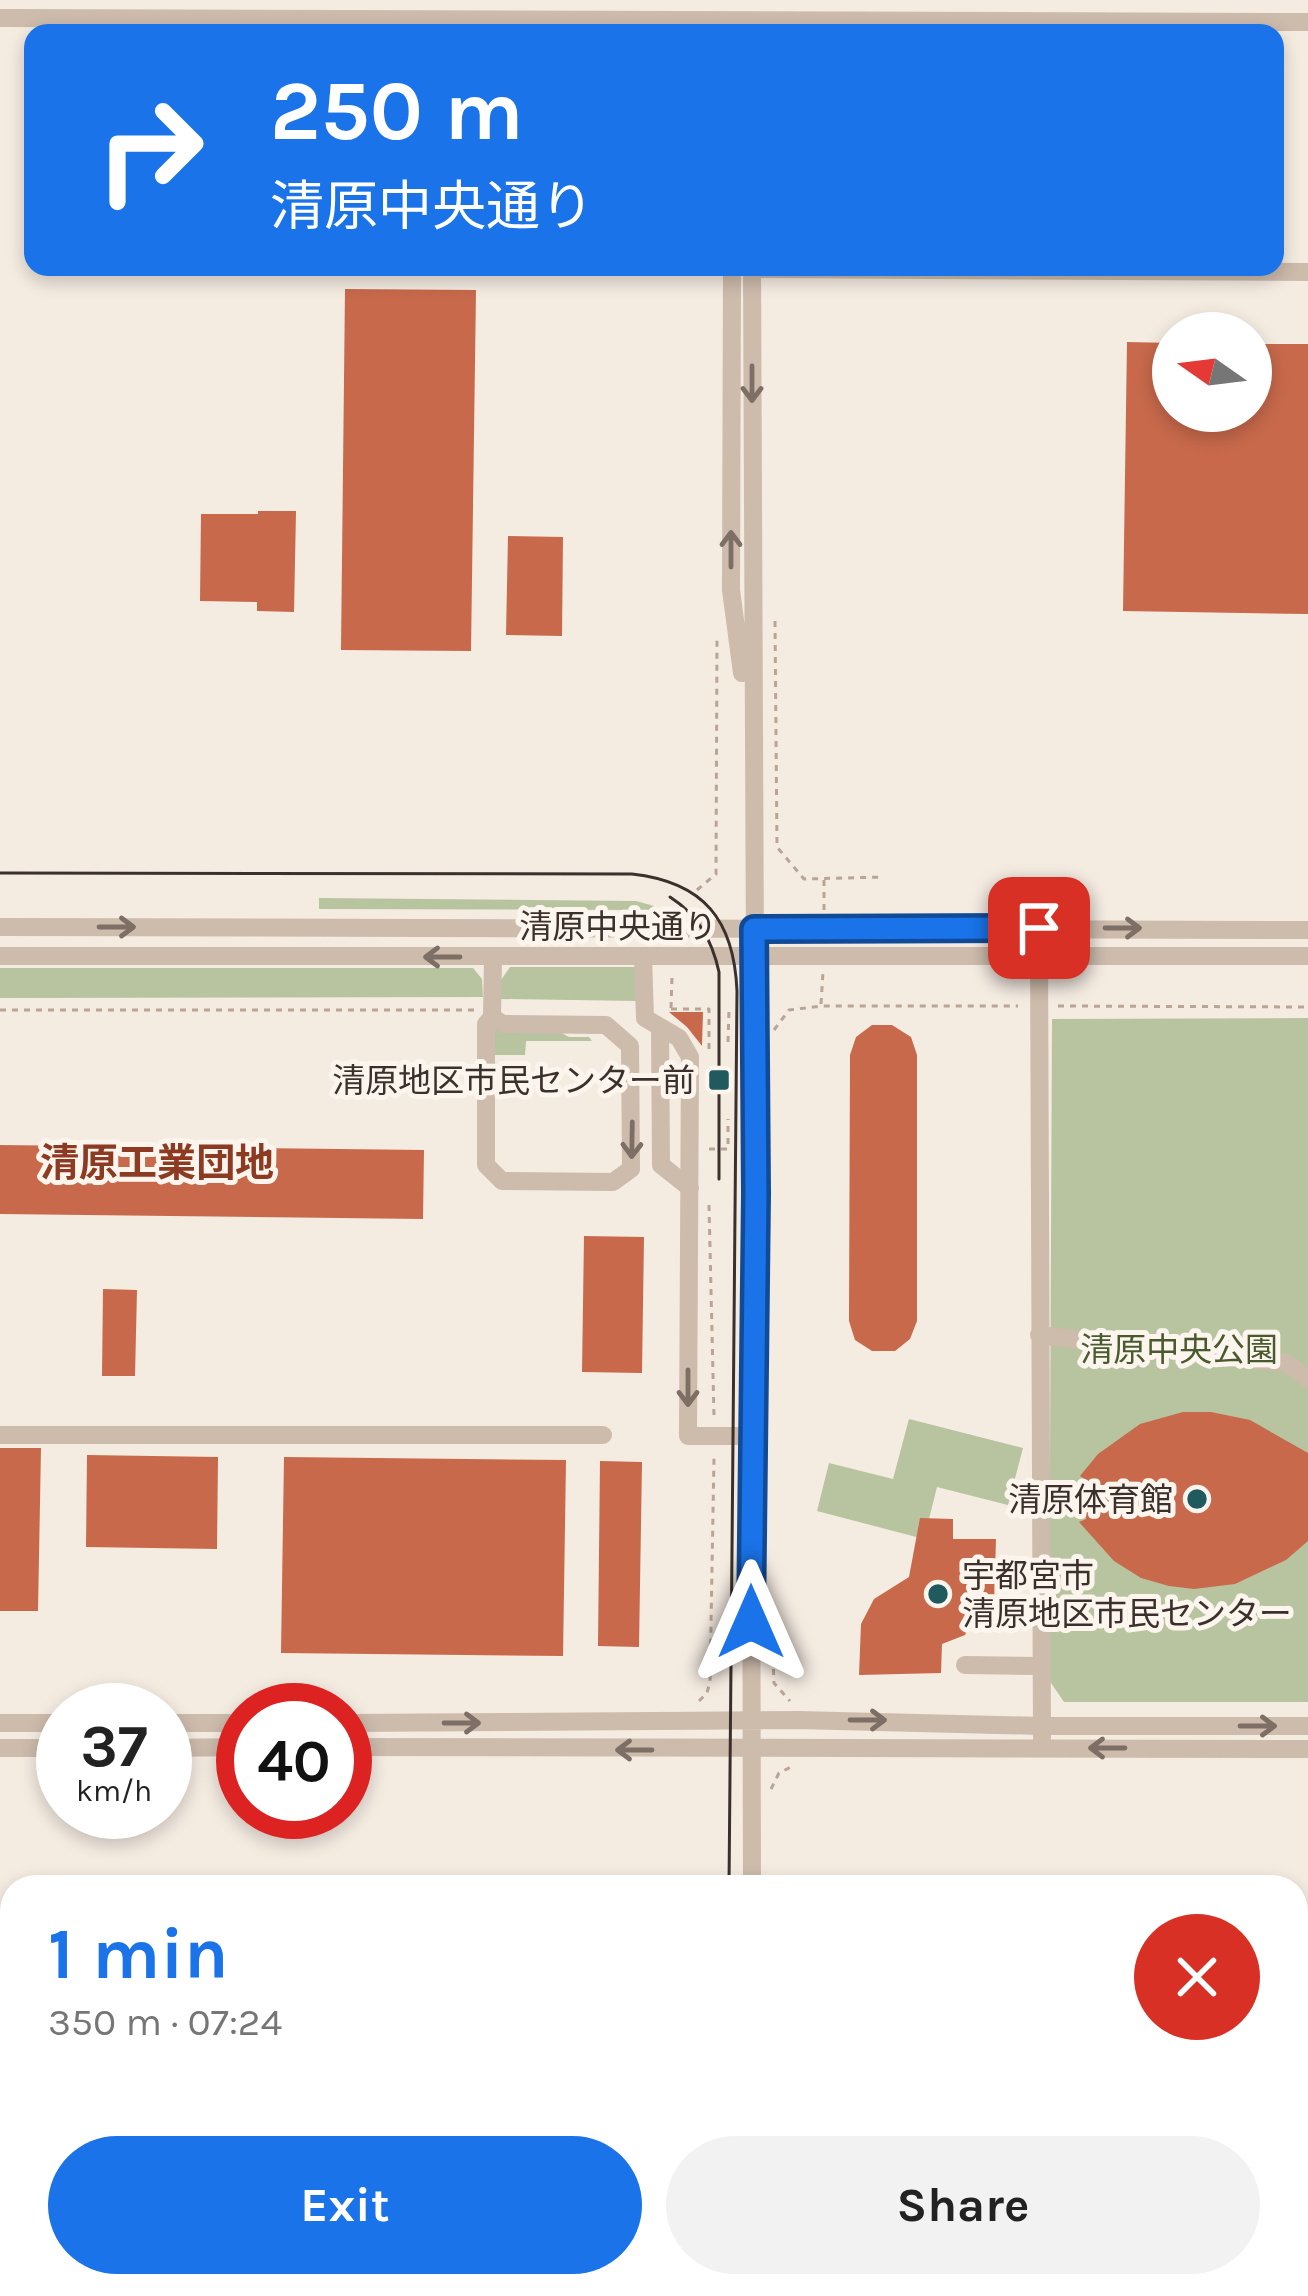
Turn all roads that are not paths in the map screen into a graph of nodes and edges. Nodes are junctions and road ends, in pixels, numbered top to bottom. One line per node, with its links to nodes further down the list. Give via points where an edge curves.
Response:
1 (313, 9): 2 (street); 4 (street)
2 (0, 18)
3 (1308, 22): 5 (street)
4 (663, 24)
5 (1086, 24)
6 (746, 276): 9 (street)
7 (0, 927): 9 (street, 清原中央通り, one-way to 9)
8 (1039, 928): 9 (street, 清原中央通り); 10 (street, 清原中央通り, one-way to 10); 11 (street)
9 (754, 929): 12 (street)
10 (1308, 930)
11 (1040, 954): 12 (street, 清原中央通り); 16 (street, 清原中央通り); 20 (street)
12 (754, 955): 15 (street, 清原中央通り); 24 (street)
13 (0, 956): 14 (street, 清原中央通り, one-way to 13)
14 (493, 956): 15 (street, 清原中央通り); 17 (street)
15 (643, 956): 18 (street, via 645,1018)
16 (1308, 956)
17 (492, 1014): 17 (street, one-way to 17, via 503,1024 606,1025 630,1046 631,1169 613,1182 502,1181 485,1165)
18 (660, 1027): 19 (street, via 690,1057); 19 (street, via 661,1165)
19 (690, 1188): 24 (street, one-way to 24, via 688,1436)
20 (1039, 1335): 21 (street, via 1286,1363); 26 (street)
21 (1308, 1379)
22 (602, 1435): 23 (street)
23 (0, 1436)
24 (751, 1436): 27 (street)
25 (965, 1665): 26 (street)
26 (1041, 1666): 31 (street)
27 (751, 1720): 30 (street, one-way to 27); 31 (street, one-way to 31); 38 (street)
28 (0, 1723): 29 (street)
29 (36, 1723)
30 (372, 1723)
31 (1042, 1726): 32 (street, one-way to 32); 36 (street)
32 (1308, 1726)
33 (372, 1747): 38 (street, one-way to 33)
34 (0, 1748): 35 (street)
35 (36, 1748)
36 (1042, 1748): 37 (street, one-way to 36); 38 (street)
37 (1308, 1748)
38 (752, 1750): 39 (street)
39 (752, 1875)

